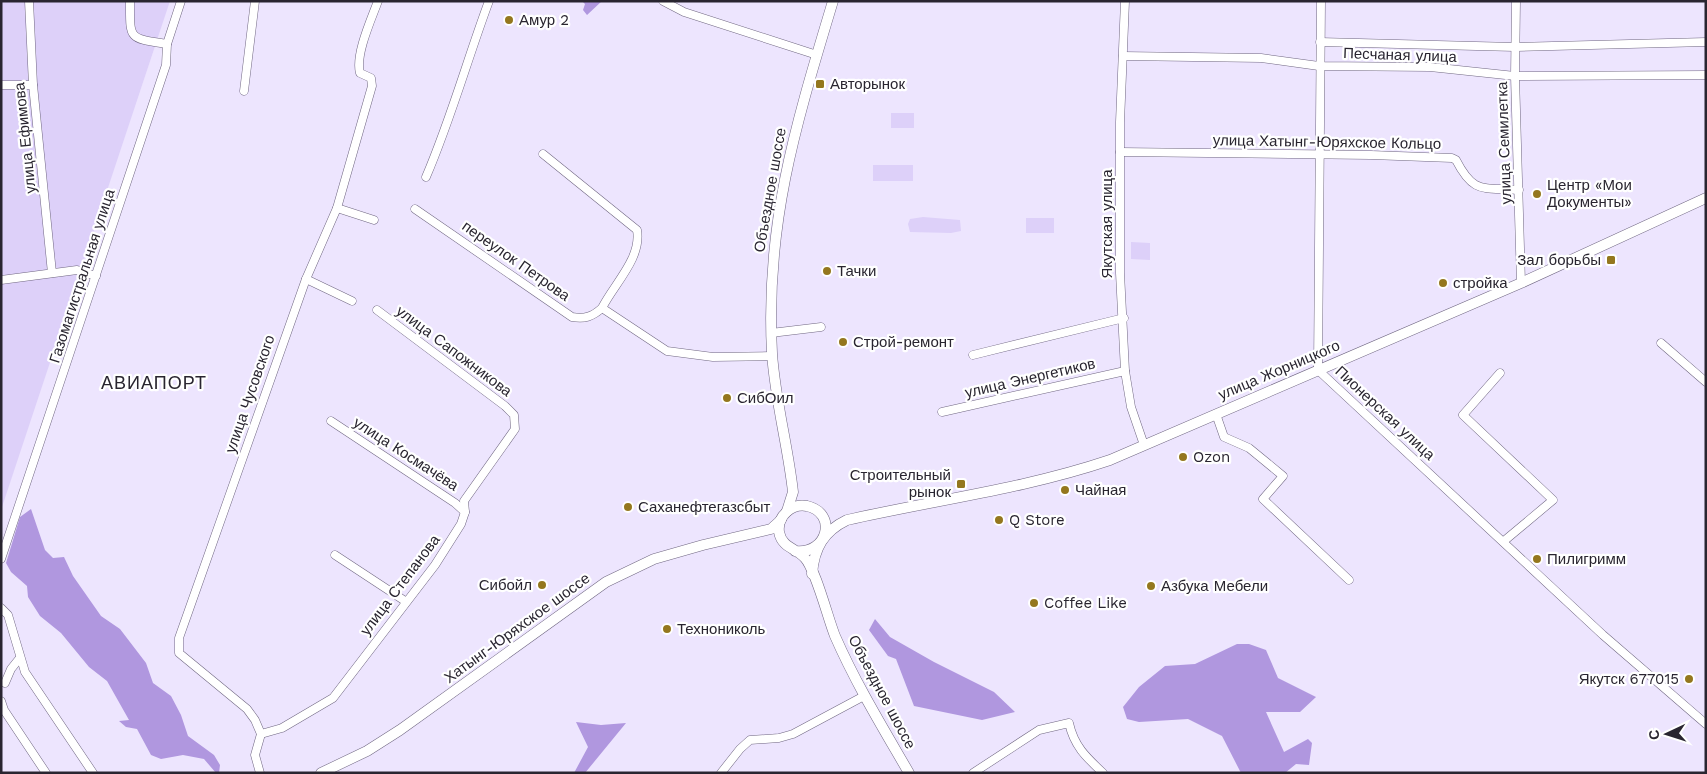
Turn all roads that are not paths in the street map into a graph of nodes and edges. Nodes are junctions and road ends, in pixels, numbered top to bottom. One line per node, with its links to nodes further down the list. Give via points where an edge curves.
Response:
1 (29, 1): 22 (street, улица Ефимова)
2 (130, 1): 14 (street, via 130,31 133,36 139,40)
3 (182, 1): 14 (street, Газомагистральная улица)
4 (255, 1): 23 (street)
5 (378, 1): 30 (street, улица Чусовского, via 358,66 360,73 371,78 372,86)
6 (489, 1): 27 (street)
7 (663, 1): 16 (street, via 684,12)
8 (833, 1): 16 (main road, Объездное шоссе)
9 (1125, 1): 17 (street, Якутская улица)
10 (1321, 1): 12 (street, Пионерская улица)
11 (1516, 1): 15 (street, улица Семилетка)
12 (1320, 42): 15 (street, Песчаная улица); 18 (street, Пионерская улица)
13 (1706, 42): 15 (street, Песчаная улица)
14 (167, 44): 34 (street, Газомагистральная улица, via 166,65)
15 (1515, 47): 20 (street, улица Семилетка)
16 (817, 55): 43 (main road, Объездное шоссе, via 795,128 777,222 771,284)
17 (1123, 56): 18 (street, Песчаная улица, via 1261,58); 24 (street, Якутская улица)
18 (1319, 66): 20 (street, Песчаная улица, via 1430,66); 26 (street, Пионерская улица)
19 (1706, 75): 20 (street, Песчаная улица)
20 (1515, 76): 28 (street, улица Семилетка)
21 (1, 85): 22 (street)
22 (33, 85): 33 (street, улица Ефимова)
23 (244, 91)
24 (1120, 152): 26 (street, улица Хатынг-Юряхское Кольцо); 41 (street, Якутская улица, via 1120,273)
25 (543, 154): 39 (street, via 637,230 639,241 636,251)
26 (1320, 154): 28 (street, улица Хатынг-Юряхское Кольцо, via 1452,158 1476,186); 47 (street, Пионерская улица)
27 (426, 177)
28 (1519, 190): 37 (street, улица Семилетка)
29 (1706, 198): 37 (main road, улица Жорницкого)
30 (337, 208): 32 (street); 35 (street, улица Чусовского)
31 (415, 209): 39 (street, переулок Петрова, via 572,317 583,319 595,315)
32 (374, 220)
33 (52, 273): 34 (street, via 77,270); 36 (street)
34 (96, 276): 67 (street, Газомагистральная улица)
35 (306, 279): 38 (street); 77 (street, улица Чусовского, via 179,638 179,653 247,709)
36 (1, 280)
37 (1521, 283): 47 (main road, улица Жорницкого)
38 (352, 301)
39 (602, 308): 46 (street, via 667,351 714,357)
40 (377, 310): 53 (street, улица Сапожникова)
41 (1124, 318): 45 (street); 48 (street, Якутская улица)
42 (821, 327): 43 (street)
43 (771, 333): 46 (main road, Объездное шоссе)
44 (1661, 343): 50 (street)
45 (973, 355)
46 (772, 356): 56 (main road, Объездное шоссе)
47 (1318, 370): 52 (main road, улица Жорницкого); 64 (street, Пионерская улица)
48 (1124, 371): 51 (street, улица Энергетиков); 55 (street, Якутская улица, via 1131,407)
49 (1500, 373): 64 (street, via 1463,415 1553,500)
50 (1706, 382)
51 (942, 412)
52 (1216, 414): 55 (main road, улица Жорницкого); 69 (street, via 1224,437 1249,448 1283,476 1263,499)
53 (514, 415): 59 (street, улица Степанова, via 515,429 464,501)
54 (331, 421): 59 (street, улица Космачёва)
55 (1144, 444): 61 (main road, улица Жорницкого, via 1091,466 1034,482)
56 (792, 478): 57 (main road, Объездное шоссе, via 796,490); 58 (main road, Объездное шоссе, via 793,492)
57 (812, 508): 58 (main road, via 794,507); 61 (main road, улица Жорницкого, via 829,519); 63 (main road, via 825,521)
58 (787, 511): 60 (main road)
59 (465, 512): 70 (street, улица Степанова, via 434,565)
60 (780, 520): 62 (main road, Хатынг-Юряхское шоссе, via 771,530); 65 (main road, via 780,534)
61 (848, 520): 63 (main road, улица Жорницкого, via 831,528)
62 (744, 537): 65 (main road, Хатынг-Юряхское шоссе, via 772,538); 81 (main road, Хатынг-Юряхское шоссе, via 704,544 654,559 606,582 400,730 367,751)
63 (823, 541): 65 (main road, via 815,549 804,552); 68 (main road, via 814,558)
64 (1504, 541): 76 (street, Пионерская улица, via 1603,635)
65 (790, 548): 68 (main road, Объездное шоссе, via 805,558)
66 (335, 555): 70 (street)
67 (1, 559)
68 (812, 574): 74 (main road, Объездное шоссе, via 835,635)
69 (1349, 580)
70 (405, 602): 77 (street, улица Степанова, via 332,698 282,728)
71 (1, 608): 72 (street, via 8,615)
72 (19, 660): 73 (street); 79 (street)
73 (3, 684)
74 (864, 696): 82 (street, via 793,734 750,740); 83 (main road, Объездное шоссе)
75 (1, 701): 78 (street)
76 (1706, 724)
77 (261, 734): 80 (street, via 255,755)
78 (46, 773)
79 (94, 773)
80 (260, 773)
81 (321, 773)
82 (721, 773)
83 (909, 773)
84 (972, 773): 85 (street, via 1039,730 1069,724 1080,752)
85 (1103, 773)

